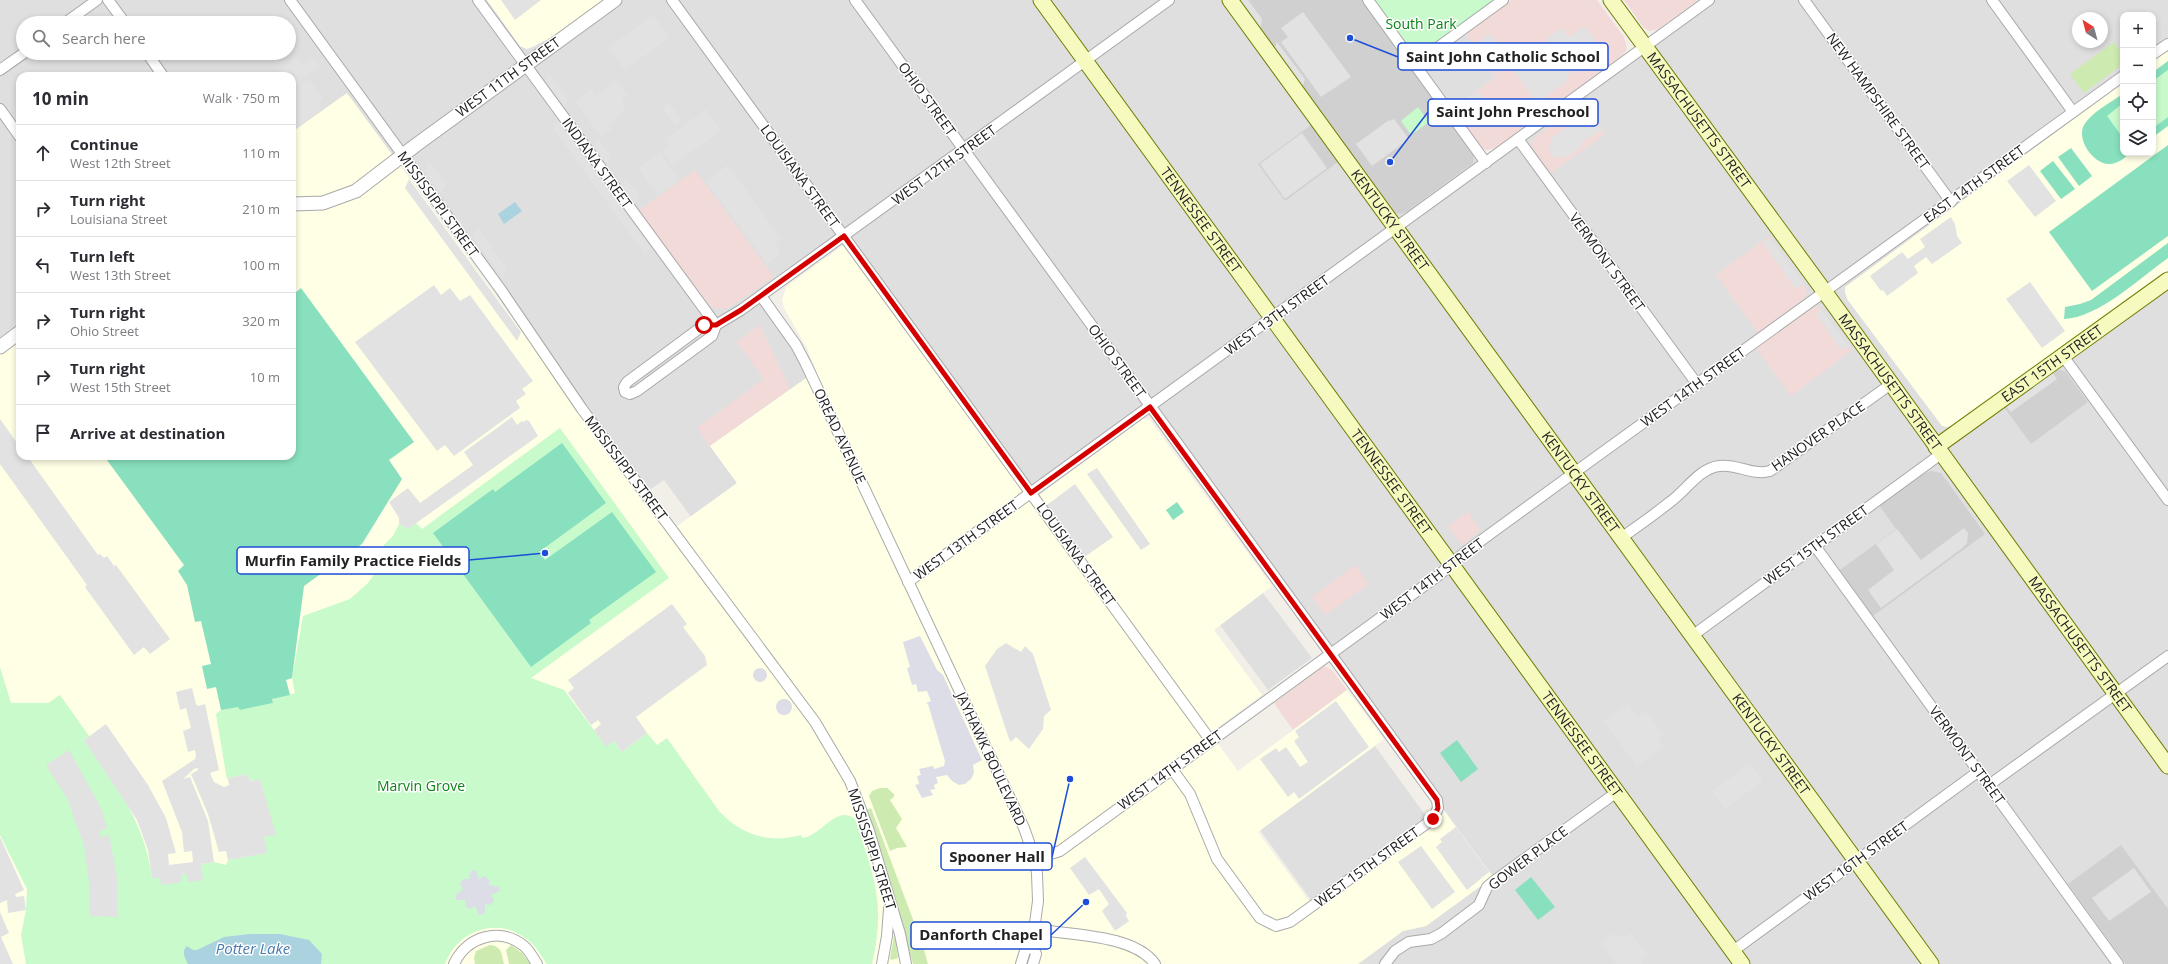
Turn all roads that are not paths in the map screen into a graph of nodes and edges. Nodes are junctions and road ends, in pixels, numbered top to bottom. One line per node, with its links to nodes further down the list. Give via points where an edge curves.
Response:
1 (96, 0): 17 (street)
2 (108, 0): 18 (street)
3 (290, 0): 35 (street, MISSISSIPPI STREET)
4 (478, 0): 25 (street, INDIANA STREET)
5 (615, 0): 25 (street, WEST 11TH STREET)
6 (672, 0): 40 (street, LOUISIANA STREET)
7 (855, 0): 34 (street, OHIO STREET)
8 (1041, 0): 24 (main road, TENNESSEE STREET)
9 (1169, 0): 24 (street, WEST 12TH STREET)
10 (1230, 0): 39 (main road, KENTUCKY STREET)
11 (1368, 0): 26 (street)
12 (1502, 0): 26 (street)
13 (1611, 0): 20 (main road, MASSACHUSETTS STREET)
14 (1709, 0): 20 (street, WEST 13TH STREET)
15 (1804, 0): 37 (street, NEW HAMPSHIRE STREET)
16 (1992, 0): 31 (street)
17 (74, 16)
18 (120, 16)
19 (2168, 44): 21 (street)
20 (1645, 47): 33 (street, WEST 13TH STREET); 42 (main road, MASSACHUSETTS STREET)
21 (2156, 52)
22 (16, 59): 27 (street)
23 (152, 60): 28 (street)
24 (1086, 61): 34 (street, WEST 12TH STREET); 44 (main road, TENNESSEE STREET)
25 (526, 64): 35 (street, WEST 11TH STREET); 45 (street, INDIANA STREET)
26 (1415, 64): 36 (street)
27 (0, 70)
28 (160, 72)
29 (2120, 78): 31 (street, EAST 14TH STREET)
30 (0, 109): 32 (street)
31 (2073, 112): 37 (street, EAST 14TH STREET)
32 (16, 131)
33 (1518, 139): 36 (street, WEST 13TH STREET); 49 (street, VERMONT STREET)
34 (964, 150): 40 (street, WEST 12TH STREET); 51 (street, OHIO STREET)
35 (403, 156): 38 (street, WEST 11TH STREET, via 346,196 323,203); 73 (street, MISSISSIPPI STREET, via 501,290 582,409 815,722 850,781 884,880)
36 (1486, 162): 39 (street, WEST 13TH STREET)
37 (1951, 202): 42 (street, EAST 14TH STREET)
38 (296, 204)
39 (1396, 228): 44 (street, WEST 13TH STREET); 53 (main road, KENTUCKY STREET)
40 (844, 236): 43 (street, WEST 12TH STREET); 54 (street, LOUISIANA STREET)
41 (2168, 280): 48 (main road, EAST 15TH STREET)
42 (1825, 292): 49 (street, WEST 14TH STREET); 50 (main road, MASSACHUSETTS STREET)
43 (761, 296): 45 (street, WEST 12TH STREET); 59 (street, OREAD AVENUE, via 796,345 806,364)
44 (1273, 318): 51 (street, WEST 13TH STREET); 58 (main road, TENNESSEE STREET)
45 (716, 325): 45 (street, WEST 12TH STREET, via 704,325 659,358 627,382 625,392 630,394 637,391 712,336)
46 (16, 335): 47 (street)
47 (0, 347)
48 (2063, 356): 52 (main road, EAST 15TH STREET); 55 (street)
49 (1697, 384): 53 (street, WEST 14TH STREET)
50 (1891, 384): 52 (main road, MASSACHUSETTS STREET); 56 (street, HANOVER PLACE, via 1770,471 1758,472 1725,465 1710,469 1696,478 1672,501)
51 (1150, 407): 54 (street, WEST 13TH STREET); 61 (street, OHIO STREET)
52 (1939, 451): 57 (street, WEST 15TH STREET); 63 (main road, MASSACHUSETTS STREET)
53 (1573, 473): 56 (main road, KENTUCKY STREET); 58 (street, WEST 14TH STREET)
54 (1031, 493): 59 (street, WEST 13TH STREET); 64 (street, LOUISIANA STREET)
55 (2168, 500)
56 (1621, 538): 60 (main road, KENTUCKY STREET)
57 (1815, 546): 60 (street, WEST 15TH STREET); 67 (street, VERMONT STREET)
58 (1452, 564): 61 (street, WEST 14TH STREET); 69 (main road, TENNESSEE STREET)
59 (908, 582): 71 (street, JAYHAWK BOULEVARD, via 1024,828)
60 (1692, 636): 72 (main road, KENTUCKY STREET)
61 (1330, 654): 64 (street, WEST 14TH STREET); 70 (street, OHIO STREET)
62 (2168, 656): 63 (street)
63 (2115, 694): 65 (main road, MASSACHUSETTS STREET); 68 (street)
64 (1211, 741): 66 (street, WEST 14TH STREET)
65 (2168, 766)
66 (1172, 769): 70 (street, WEST 15TH STREET, via 1190,794 1217,859 1260,918 1271,925 1283,925 1433,819 1438,808); 71 (street, WEST 14TH STREET, via 1060,851)
67 (1979, 771): 68 (street, VERMONT STREET); 72 (street, WEST 16TH STREET)
68 (1990, 786): 87 (street, VERMONT STREET)
69 (1617, 792): 76 (main road, TENNESSEE STREET); 84 (street, GOWER PLACE, via 1494,881 1487,887 1479,904 1442,933 1431,939 1409,942 1395,951)
70 (1437, 800)
71 (1035, 859): 74 (street, JAYHAWK BOULEVARD, via 1038,901)
72 (1856, 861): 76 (street, WEST 16TH STREET); 86 (main road, KENTUCKY STREET)
73 (889, 903): 79 (street, via 888,936); 80 (street, MISSISSIPPI STREET, via 900,934)
74 (1035, 929): 75 (street, JAYHAWK BOULEVARD); 83 (street, via 1102,938 1142,951)
75 (1032, 945): 81 (street, JAYHAWK BOULEVARD, via 1025,952); 82 (street, JAYHAWK BOULEVARD, via 1036,954)
76 (1733, 951): 85 (main road, TENNESSEE STREET)
77 (454, 964): 78 (street, via 460,952 469,944 492,936 507,937 520,943)
78 (537, 964)
79 (882, 964)
80 (906, 964)
81 (1021, 964)
82 (1033, 964)
83 (1155, 964)
84 (1385, 964)
85 (1742, 964)
86 (1931, 964)
87 (2118, 964)

